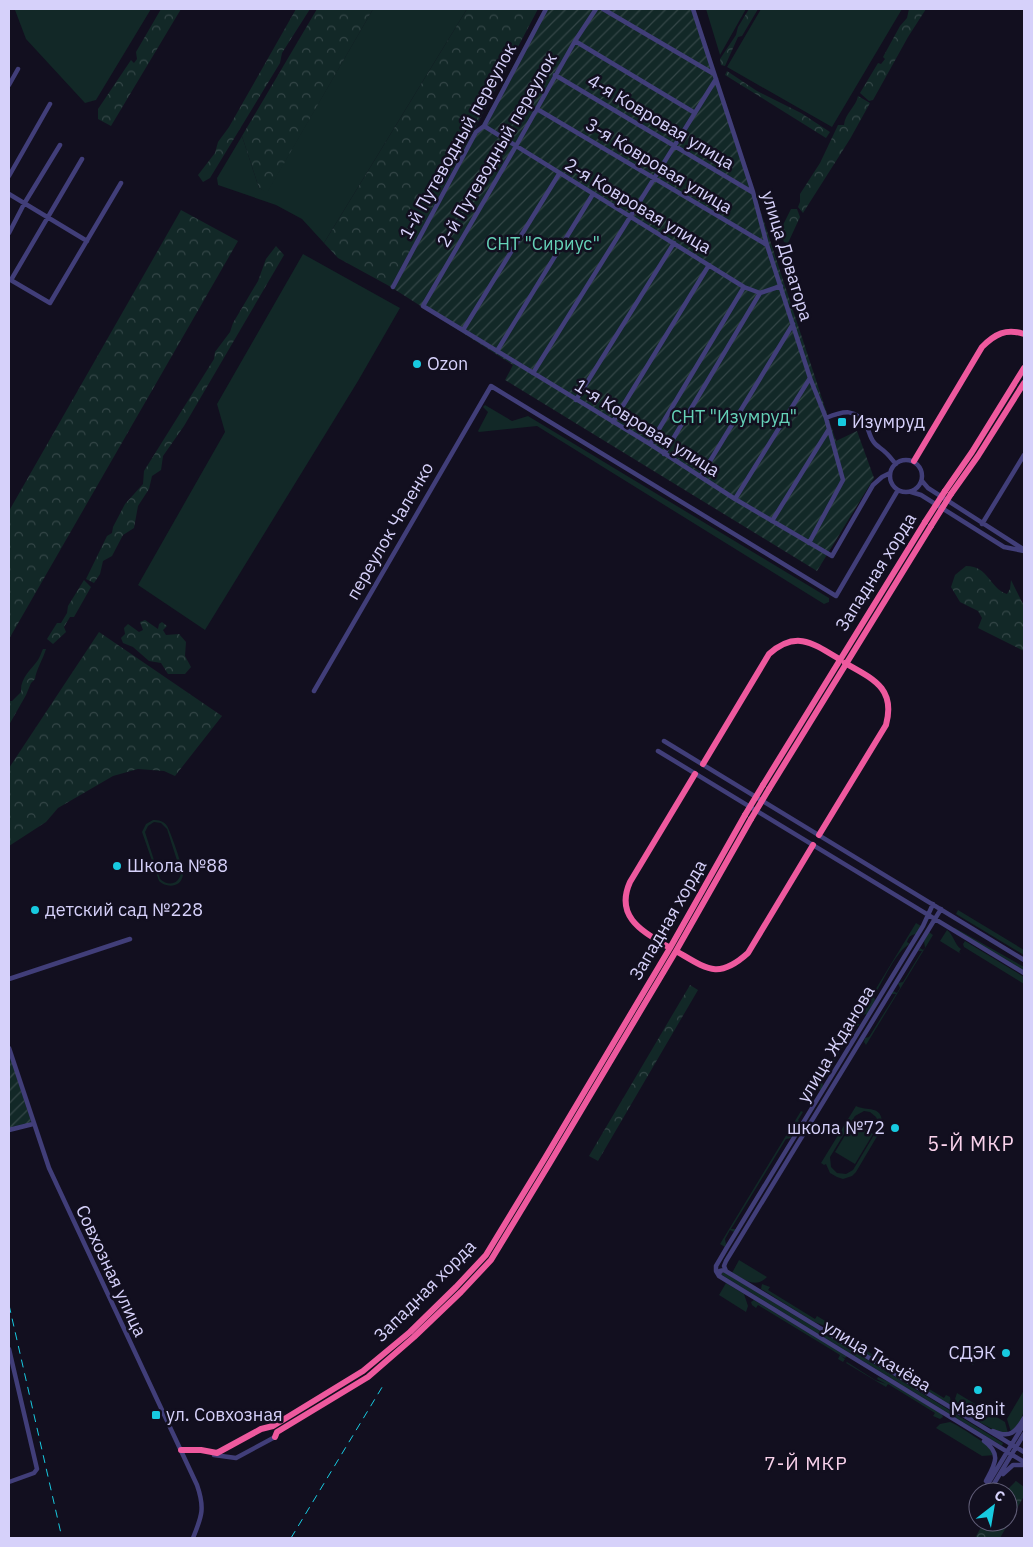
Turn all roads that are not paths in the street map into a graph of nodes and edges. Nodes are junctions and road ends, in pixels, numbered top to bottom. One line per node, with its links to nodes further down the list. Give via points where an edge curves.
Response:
1 (546, 9): 13 (street, 1-й Путеводный переулок)
2 (596, 9): 5 (street, 2-й Путеводный переулок)
3 (603, 9): 8 (street)
4 (693, 9): 8 (street, улица Доватора)
5 (575, 40): 7 (street, 2-й Путеводный переулок); 12 (street)
6 (18, 69): 9 (street)
7 (555, 75): 11 (street, 2-й Путеводный переулок); 16 (street, 4-я Ковровая улица)
8 (715, 76): 12 (street); 22 (street, улица Доватора)
9 (9, 85)
10 (50, 104): 19 (street)
11 (537, 109): 15 (street, 2-й Путеводный переулок); 20 (street, 3-я Ковровая улица)
12 (695, 113): 16 (street)
13 (484, 126): 15 (street, 2-я Ковровая улица); 35 (street, 1-й Путеводный переулок, via 476,132)
14 (60, 145): 25 (street)
15 (516, 146): 18 (street, 2-я Ковровая улица); 38 (street, 2-й Путеводный переулок)
16 (675, 146): 20 (street); 22 (street, 4-я Ковровая улица)
17 (82, 158): 27 (street)
18 (559, 174): 24 (street, 2-я Ковровая улица); 40 (street)
19 (9, 176)
20 (654, 180): 26 (street); 31 (street, 3-я Ковровая улица)
21 (121, 183): 29 (street)
22 (753, 192): 31 (street, улица Доватора)
23 (9, 194): 25 (street)
24 (593, 194): 26 (street, 2-я Ковровая улица); 42 (street)
25 (24, 204): 27 (street); 28 (street)
26 (631, 217): 30 (street, 2-я Ковровая улица); 44 (street)
27 (47, 218): 29 (street); 33 (street)
28 (9, 234)
29 (86, 241): 33 (street, via 50,303)
30 (674, 243): 32 (street, 2-я Ковровая улица); 47 (street)
31 (767, 245): 34 (street, улица Доватора)
32 (709, 265): 36 (street, 2-я Ковровая улица); 49 (street)
33 (10, 280)
34 (781, 286): 37 (street); 39 (street, улица Доватора)
35 (393, 287)
36 (744, 288): 37 (street, 2-я Ковровая улица); 51 (street)
37 (760, 293): 52 (street)
38 (423, 306): 40 (street, 1-я Ковровая улица)
39 (793, 324): 45 (street, улица Доватора); 57 (street)
40 (463, 330): 42 (street, 1-я Ковровая улица)
41 (1024, 334): 54 (highway, via 1013,331 996,334 982,347)
42 (497, 351): 44 (street, 1-я Ковровая улица)
43 (1024, 368): 61 (highway, Западная хорда)
44 (533, 373): 47 (street, 1-я Ковровая улица)
45 (810, 378): 48 (street, улица Доватора); 62 (street)
46 (1024, 383): 61 (highway, Западная хорда, via 978,456)
47 (576, 400): 49 (street, 1-я Ковровая улица)
48 (826, 418): 50 (street, улица Доватора); 55 (street, via 840,412 854,414 862,420 877,446)
49 (613, 422): 51 (street, 1-я Ковровая улица)
50 (829, 429): 63 (street); 65 (street, улица Доватора, via 843,480)
51 (650, 444): 52 (street, 1-я Ковровая улица)
52 (664, 454): 57 (street, 1-я Ковровая улица)
53 (1024, 455): 64 (street)
54 (914, 461): 55 (street); 58 (street, via 921,468)
55 (896, 464): 56 (street)
56 (890, 473): 59 (street, via 891,482); 65 (street, 1-я Ковровая улица, via 873,485 832,556)
57 (700, 476): 62 (street, 1-я Ковровая улица)
58 (922, 481): 60 (street); 64 (street)
59 (898, 490): 60 (street); 68 (street, переулок Чаленко, via 836,596 491,386)
60 (911, 492): 66 (street, via 921,495 1004,547)
61 (948, 492): 67 (highway, Западная хорда, bridge)
62 (736, 499): 63 (street, 1-я Ковровая улица)
63 (772, 521): 65 (street, 1-я Ковровая улица)
64 (982, 524): 66 (street)
65 (809, 543)
66 (1024, 550)
67 (842, 661): 71 (highway, via 807,642 795,640 780,645 770,654); 73 (highway, via 883,688 889,702 889,715); 82 (highway, Западная хорда, bridge)
68 (314, 690)
69 (664, 741): 71 (street)
70 (658, 751): 72 (street)
71 (703, 764): 73 (street)
72 (695, 774): 74 (street); 82 (highway, via 630,882 625,898 630,919 639,929)
73 (819, 835): 75 (street)
74 (814, 845): 77 (street); 82 (highway, via 748,952 739,961 718,969 704,967)
75 (933, 904): 76 (street); 77 (street, улица Жданова)
76 (942, 909): 78 (street, улица Жданова); 79 (street)
77 (929, 914): 78 (street); 90 (street, улица Жданова, via 716,1266)
78 (936, 918): 80 (street); 89 (street, улица Жданова, via 726,1261)
79 (961, 921): 80 (street); 83 (street)
80 (955, 930): 84 (street)
81 (130, 939): 85 (street)
82 (673, 949): 96 (highway, Западная хорда, via 552,1161 491,1260 414,1337 368,1376)
83 (1024, 960)
84 (1024, 973)
85 (9, 979)
86 (9, 1048): 87 (street, Совхозная улица)
87 (34, 1124): 88 (street); 99 (street, Совхозная улица, via 70,1215)
88 (9, 1130)
89 (726, 1272): 90 (street, via 720,1271); 93 (street, улица Ткачёва)
90 (718, 1275): 95 (street, улица Ткачёва)
91 (9, 1349): 103 (street, via 37,1469)
92 (1024, 1418): 93 (street, via 1009,1434 1000,1434)
93 (976, 1423): 98 (street, улица Ткачёва)
94 (1024, 1424): 98 (street)
95 (972, 1430): 101 (street, улица Ткачёва); 104 (street, via 992,1447 996,1456)
96 (275, 1432): 99 (highway, Западная хорда, via 261,1429 217,1453); 99 (street, via 236,1458)
97 (1024, 1434): 98 (street)
98 (1014, 1446): 100 (street, улица Ткачёва); 101 (street)
99 (180, 1450): 107 (street, Совхозная улица, via 202,1501)
100 (1024, 1452)
101 (1010, 1453): 102 (street, улица Ткачёва); 105 (street)
102 (1024, 1463): 106 (street, via 1008,1468)
103 (9, 1482)
104 (986, 1482)
105 (992, 1482)
106 (998, 1482)
107 (193, 1538)

